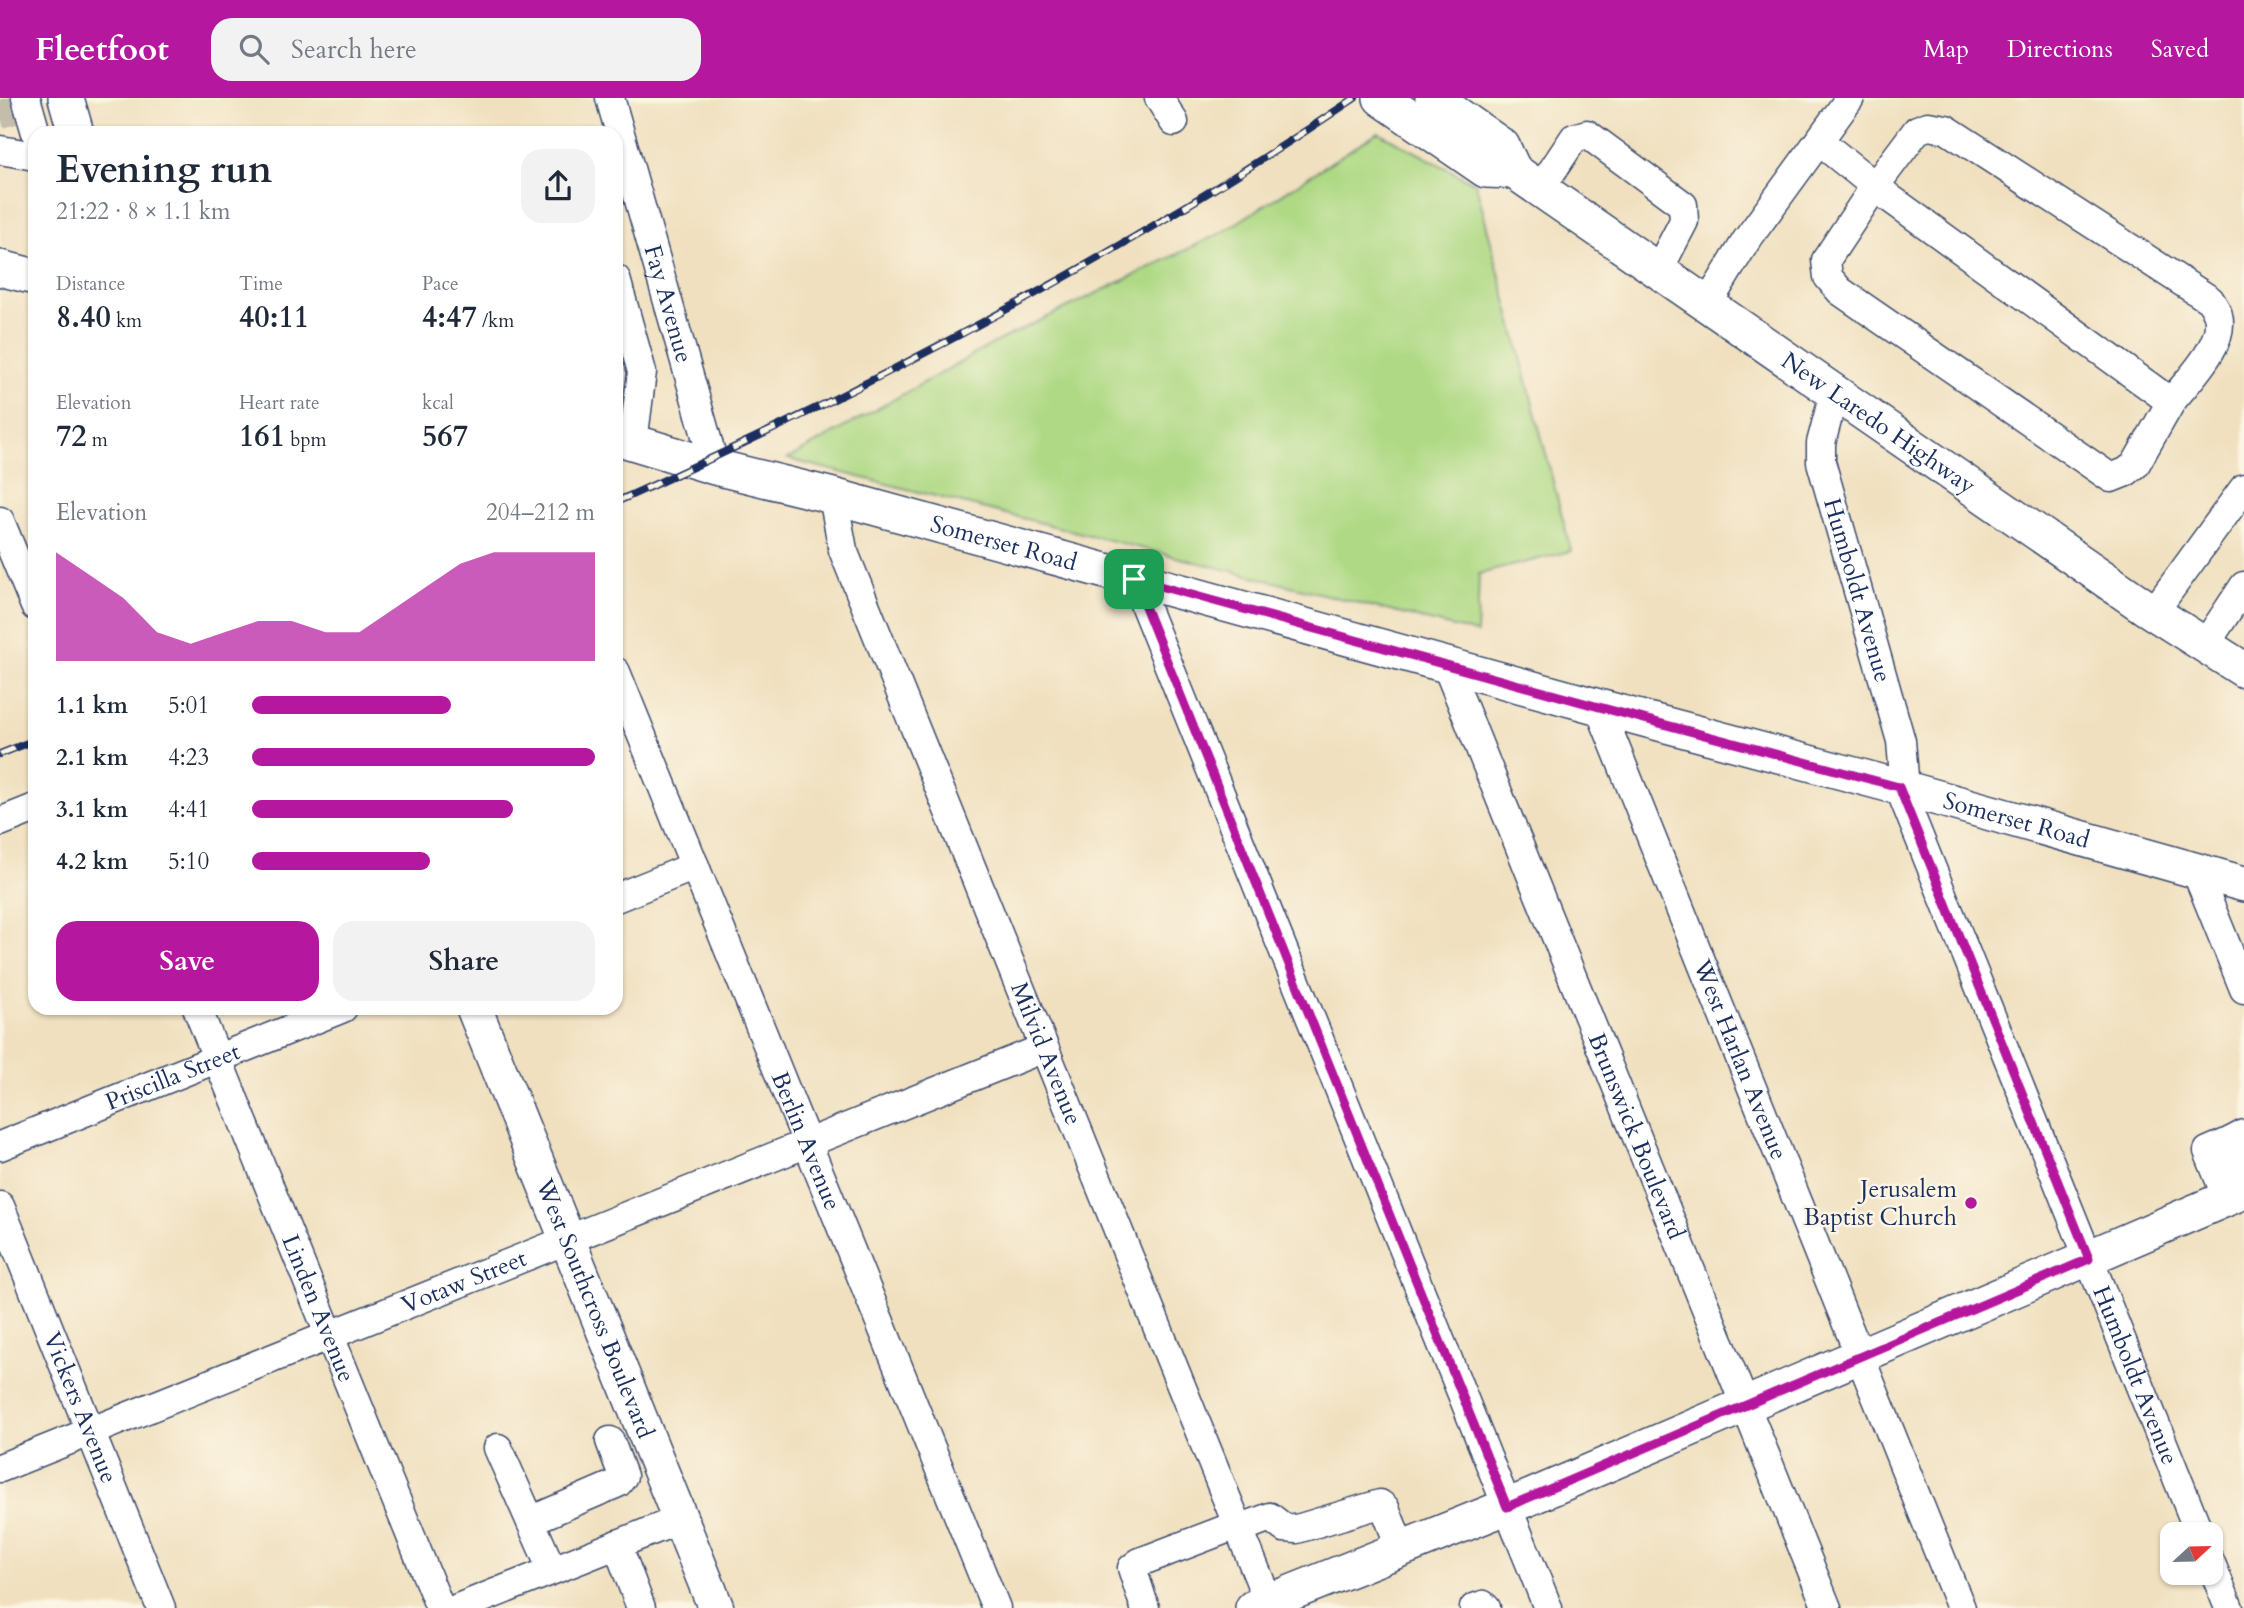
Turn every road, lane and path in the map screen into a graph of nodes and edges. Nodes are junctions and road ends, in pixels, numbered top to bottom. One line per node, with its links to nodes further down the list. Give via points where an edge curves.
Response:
1 (66, 98): 10 (main road)
2 (610, 98): 11 (street, Fay Avenue)
3 (1159, 98): 8 (street)
4 (1381, 98): 16 (main road, New Laredo Highway, via 1486,170)
5 (1433, 98): 16 (main road, New Laredo Highway, via 1502,146)
6 (1850, 98): 12 (street)
7 (23, 105): 9 (street)
8 (1174, 122)
9 (28, 126)
10 (74, 126)
11 (618, 126)
12 (1819, 141): 17 (street); 22 (street, via 1746,241)
13 (623, 144): 23 (street, Fay Avenue)
14 (28, 148): 15 (street)
15 (0, 150)
16 (1527, 180): 19 (main road, New Laredo Highway); 19 (street, via 1574,138 1587,134 1683,205 1684,221)
17 (1875, 186): 26 (street); 26 (street, via 1917,130 1928,126 1945,129 2210,300 2218,314 2215,344); 26 (street, via 1826,260 1828,277 1840,291 2111,478 2135,465)
18 (0, 268): 20 (main road)
19 (1658, 271): 22 (main road, New Laredo Highway)
20 (28, 275)
21 (623, 304): 24 (street)
22 (1707, 305): 25 (main road, New Laredo Highway)
23 (684, 358): 24 (street); 28 (street, Fay Avenue)
24 (642, 372): 27 (street)
25 (1834, 394): 35 (main road, New Laredo Highway); 41 (street, Humboldt Avenue, via 1821,443 1821,462 1902,741)
26 (2171, 402)
27 (624, 439): 28 (main road, Somerset Road)
28 (715, 467): 30 (main road, Somerset Road)
29 (2244, 488): 35 (street)
30 (833, 496): 32 (main road, Somerset Road); 52 (street, Milvid Avenue, via 843,550)
31 (0, 521): 34 (street)
32 (1134, 579): 37 (main road, Somerset Road); 68 (street)
33 (2244, 586): 36 (street)
34 (28, 589)
35 (2153, 613): 36 (main road, New Laredo Highway)
36 (2205, 645): 38 (main road, New Laredo Highway)
37 (1446, 664): 40 (main road, Somerset Road); 63 (street, Brunswick Boulevard)
38 (2244, 670)
39 (623, 689): 44 (street, Berlin Avenue)
40 (1599, 707): 41 (main road, Somerset Road); 62 (street, West Harlan Avenue)
41 (1902, 788): 45 (main road, Somerset Road); 60 (street, Humboldt Avenue)
42 (28, 811): 43 (street)
43 (0, 822)
44 (695, 866): 47 (street); 55 (street, Berlin Avenue)
45 (2196, 871): 46 (main road, Somerset Road); 48 (street)
46 (2244, 884)
47 (623, 895)
48 (2244, 989)
49 (200, 1015): 53 (street, Linden Avenue)
50 (326, 1015): 53 (street, Priscilla Street)
51 (477, 1015): 59 (main road, West Southcross Boulevard)
52 (1044, 1048): 55 (street, Votaw Street); 72 (street, Milvid Avenue)
53 (218, 1059): 56 (street, Priscilla Street); 61 (street, Linden Avenue)
54 (2238, 1138): 57 (street, via 2208,1151)
55 (808, 1143): 59 (street, Votaw Street); 83 (street, Berlin Avenue)
56 (0, 1146)
57 (2238, 1186): 60 (main road)
58 (0, 1206): 64 (street, Vickers Avenue)
59 (567, 1240): 61 (street, Votaw Street); 69 (main road, West Southcross Boulevard)
60 (2089, 1259): 62 (main road); 71 (street, Humboldt Avenue)
61 (330, 1335): 64 (street, Votaw Street); 79 (street, Linden Avenue)
62 (1860, 1357): 63 (main road); 89 (street, West Harlan Avenue)
63 (1745, 1406): 68 (main road); 88 (street, Brunswick Boulevard)
64 (90, 1431): 67 (street, Votaw Street); 78 (street, Vickers Avenue)
65 (610, 1441): 70 (street, via 623,1476 618,1483)
66 (498, 1448): 70 (street)
67 (0, 1468)
68 (1507, 1507): 74 (main road); 87 (street)
69 (681, 1519): 73 (street); 82 (main road, West Southcross Boulevard)
70 (532, 1521): 75 (street)
71 (2195, 1522)
72 (1230, 1530): 74 (street, via 1270,1517 1284,1528 1297,1530 1380,1504); 77 (street, Milvid Avenue); 84 (street, via 1132,1568)
73 (617, 1544): 75 (street); 81 (street)
74 (1402, 1549): 77 (main road)
75 (552, 1570): 80 (street)
76 (2220, 1586): 90 (street)
77 (1264, 1606)
78 (161, 1608)
79 (440, 1608)
80 (458, 1608)
81 (641, 1608)
82 (716, 1608)
83 (996, 1608)
84 (1145, 1608)
85 (1474, 1608): 86 (street)
86 (1486, 1608)
87 (1548, 1608)
88 (1827, 1608)
89 (1961, 1608)
90 (2229, 1608)

